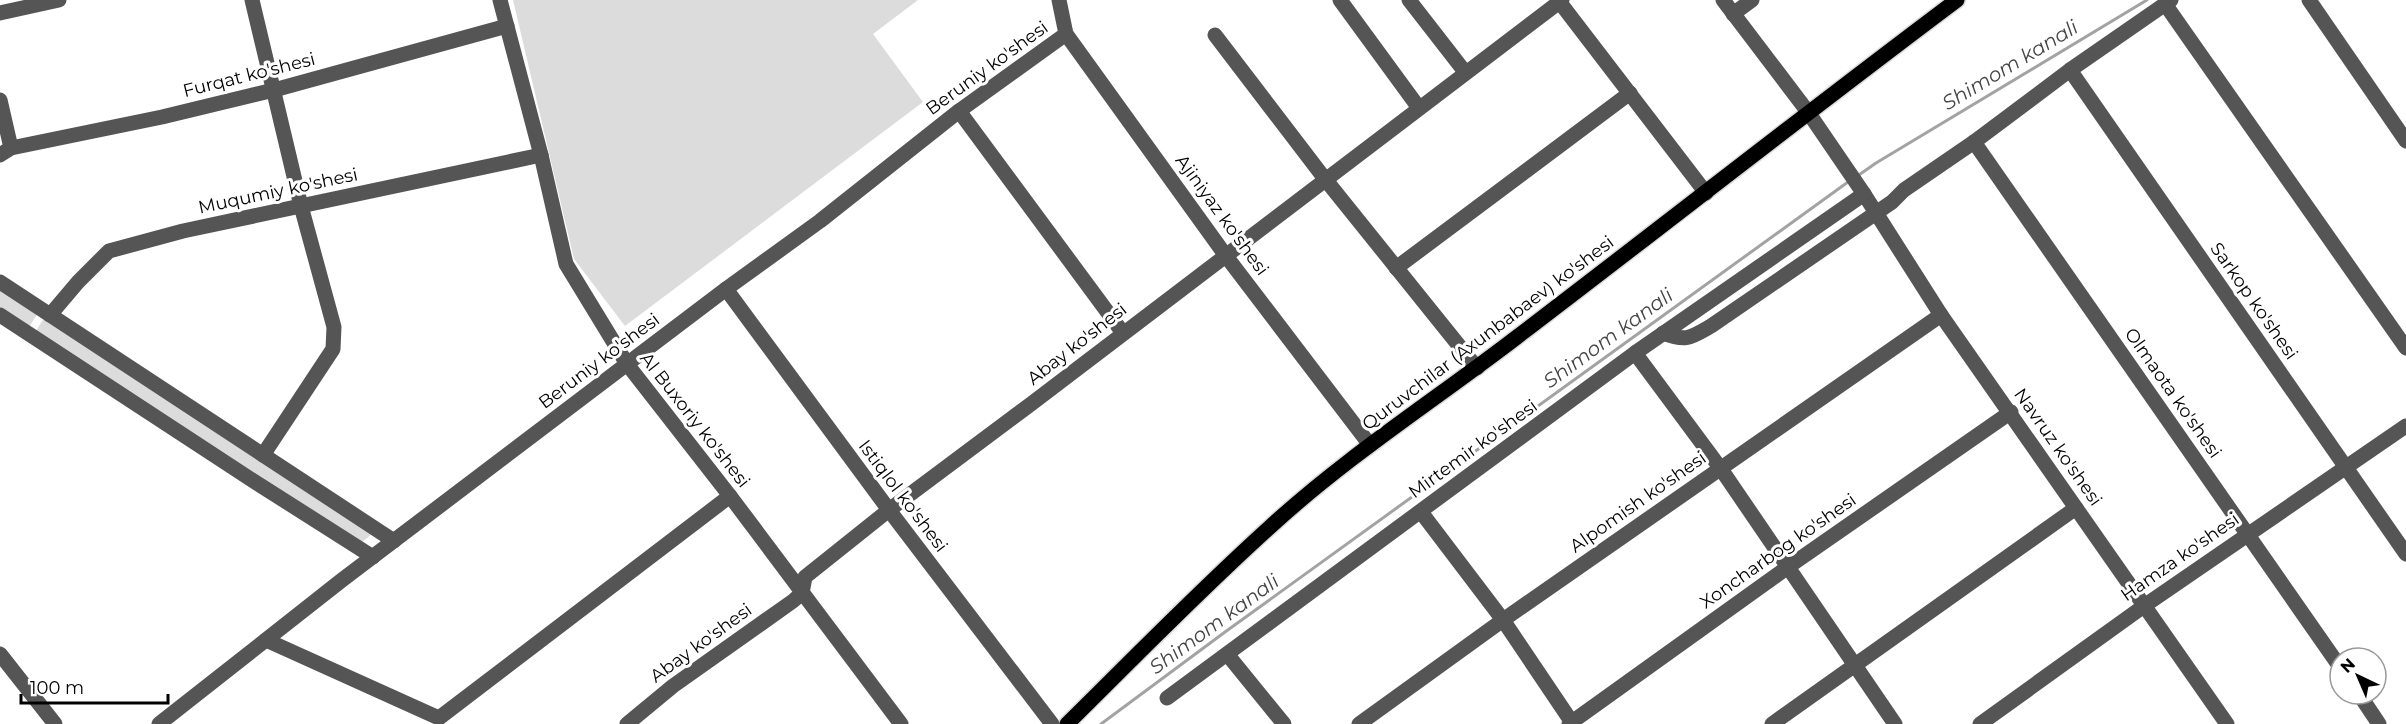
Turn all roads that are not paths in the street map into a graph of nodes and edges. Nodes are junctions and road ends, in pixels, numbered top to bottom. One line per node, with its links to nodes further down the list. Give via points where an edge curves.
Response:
1 (58, 0): 13 (street)
2 (252, 0): 20 (street)
3 (500, 0): 15 (street, Al Buxoriy ko'shesi)
4 (1059, 0): 16 (street, Ajiniyaz ko'shesi)
5 (1340, 0): 23 (street)
6 (1409, 0): 19 (street)
7 (1560, 0): 19 (street, Abay ko'shesi); 21 (street)
8 (1724, 0): 14 (street)
9 (1752, 0): 14 (street)
10 (1957, 0): 25 (main road, Quruvchilar (Axunbabaev) ko'shesi)
11 (2309, 0): 26 (street)
12 (2168, 2): 18 (street); 44 (street)
13 (0, 13)
14 (1734, 14): 25 (street)
15 (507, 26): 20 (street, Furqat ko'shesi); 29 (street, Al Buxoriy ko'shesi)
16 (1066, 34): 24 (street, Beruniy ko'shesi); 35 (street, Ajiniyaz ko'shesi)
17 (1215, 35): 30 (street)
18 (2070, 70): 27 (street); 52 (street, Sarkop ko'shesi)
19 (1466, 72): 23 (street, Abay ko'shesi)
20 (274, 90): 28 (street, Furqat ko'shesi); 33 (street)
21 (1630, 93): 32 (street); 36 (street)
22 (0, 100): 28 (street)
23 (1419, 108): 30 (street, Abay ko'shesi)
24 (959, 111): 38 (street, Beruniy ko'shesi); 42 (street)
25 (1808, 112): 31 (street, Navruz ko'shesi); 32 (main road, Quruvchilar (Axunbabaev) ko'shesi)
26 (2406, 141)
27 (1974, 142): 34 (street); 58 (street, Olmaota ko'shesi)
28 (5, 151)
29 (541, 155): 33 (street, Muqumiy ko'shesi); 46 (street, Al Buxoriy ko'shesi, via 566,264)
30 (1325, 179): 35 (street, Abay ko'shesi); 36 (street)
31 (1863, 192): 34 (street, Navruz ko'shesi); 43 (street, Mirtemir ko'shesi)
32 (1706, 193): 47 (main road, Quruvchilar (Axunbabaev) ko'shesi)
33 (301, 206): 40 (street, Muqumiy ko'shesi, via 109,251); 51 (street, via 334,327 333,349)
34 (1876, 213): 41 (street, Navruz ko'shesi); 43 (street, via 1691,338)
35 (1226, 256): 42 (street, Abay ko'shesi); 50 (street, Ajiniyaz ko'shesi)
36 (1396, 268): 47 (street)
37 (0, 282): 40 (street)
38 (726, 290): 46 (street, Beruniy ko'shesi); 56 (street, Istiqlol ko'shesi)
39 (0, 315): 61 (street)
40 (50, 315): 51 (street)
41 (1941, 315): 48 (street, Navruz ko'shesi); 53 (street, Alpomish ko'shesi)
42 (1122, 333): 56 (street, Abay ko'shesi)
43 (1663, 333): 45 (street, Mirtemir ko'shesi)
44 (2406, 348)
45 (1635, 353): 53 (street); 57 (street, Mirtemir ko'shesi)
46 (627, 364): 54 (street, Al Buxoriy ko'shesi); 59 (street, Beruniy ko'shesi)
47 (1477, 368): 50 (main road, Quruvchilar (Axunbabaev) ko'shesi)
48 (2011, 412): 55 (street, Navruz ko'shesi); 62 (street, Xoncharbog ko'shesi)
49 (2406, 426): 52 (street, Hamza ko'shesi)
50 (1370, 445): 79 (main road, Quruvchilar (Axunbabaev) ko'shesi, via 1271,526)
51 (263, 455): 59 (street)
52 (2346, 467): 58 (street, Hamza ko'shesi); 60 (street, Sarkop ko'shesi)
53 (1721, 468): 62 (street); 65 (street, Alpomish ko'shesi)
54 (730, 496): 63 (street, Al Buxoriy ko'shesi); 66 (street, via 439,718)
55 (2076, 508): 64 (street, Navruz ko'shesi); 70 (street)
56 (889, 510): 63 (street, Abay ko'shesi, via 805,577); 78 (street, Istiqlol ko'shesi)
57 (1421, 512): 65 (street); 69 (street, Mirtemir ko'shesi)
58 (2248, 533): 64 (street, Hamza ko'shesi); 67 (street, Olmaota ko'shesi)
59 (394, 541): 61 (street, Beruniy ko'shesi)
60 (2406, 554)
61 (373, 557): 66 (street, Beruniy ko'shesi)
62 (1788, 567): 70 (street); 74 (street, Xoncharbog ko'shesi)
63 (802, 593): 76 (street, Abay ko'shesi); 77 (street, Al Buxoriy ko'shesi)
64 (2144, 606): 84 (street, Hamza ko'shesi); 85 (street, Navruz ko'shesi)
65 (1503, 620): 74 (street); 81 (street, Alpomish ko'shesi)
66 (266, 640): 73 (street, Beruniy ko'shesi)
67 (2328, 650)
68 (0, 654): 75 (street)
69 (1227, 654): 71 (street, Mirtemir ko'shesi); 80 (street)
70 (1855, 666): 82 (street); 83 (street)
71 (1167, 698)
72 (2366, 706): 86 (street)
73 (164, 723)
74 (1571, 723)
75 (55, 724)
76 (627, 724)
77 (902, 724)
78 (1052, 724)
79 (1067, 724)
80 (1284, 724)
81 (1359, 724)
82 (1772, 724)
83 (1895, 724)
84 (1980, 724)
85 (2227, 724)
86 (2379, 724)

